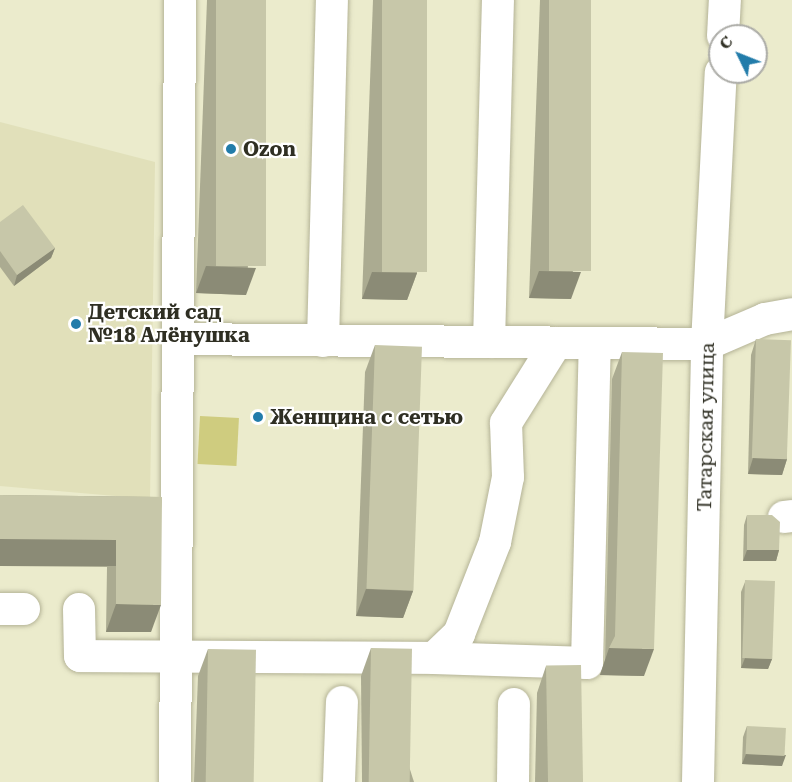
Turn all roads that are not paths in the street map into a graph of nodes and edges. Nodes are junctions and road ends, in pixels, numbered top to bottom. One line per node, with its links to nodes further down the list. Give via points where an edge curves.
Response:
1 (180, 0): 8 (street)
2 (332, 0): 9 (street)
3 (498, 0): 10 (street)
4 (725, 0): 5 (street)
5 (724, 24)
6 (720, 84): 13 (street, Татарская улица)
7 (792, 314): 13 (street, via 765,319)
8 (178, 339): 9 (street); 15 (street)
9 (322, 340): 10 (street)
10 (489, 342): 11 (street)
11 (556, 343): 12 (street); 16 (street, via 506,423 508,477 495,542 459,634)
12 (595, 343): 13 (street); 16 (street, via 588,663)
13 (707, 344): 22 (street, Татарская улица)
14 (79, 609): 15 (street, via 80,656)
15 (176, 654): 16 (street); 19 (street)
16 (434, 658)
17 (342, 702): 20 (street)
18 (514, 704): 21 (street)
19 (175, 782)
20 (339, 782)
21 (513, 782)
22 (698, 782)

